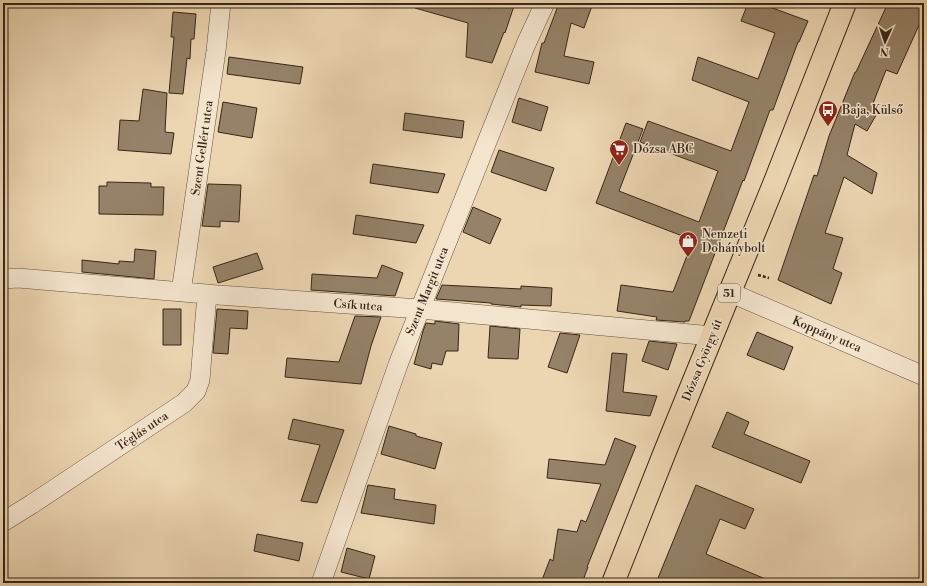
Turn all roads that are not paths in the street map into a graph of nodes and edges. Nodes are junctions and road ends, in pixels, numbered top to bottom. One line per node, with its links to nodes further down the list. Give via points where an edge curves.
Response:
1 (221, 3): 5 (street, Szent Gellért utca)
2 (545, 3): 8 (street, Szent Margit utca)
3 (845, 3): 6 (main road, Dózsa György út / 51)
4 (3, 279): 5 (street, Csík utca, via 18,278)
5 (181, 292): 7 (street, Csík utca)
6 (729, 292): 9 (main road, Dózsa György út / 51); 10 (street, Koppány utca)
7 (207, 294): 8 (street, Csík utca); 11 (street, Téglás utca, via 200,380 196,391 184,403)
8 (420, 309): 9 (street, Csík utca); 12 (street, Szent Margit utca)
9 (712, 336): 13 (main road, Dózsa György út / 51)
10 (924, 376)
11 (3, 522)
12 (321, 583)
13 (613, 583)

